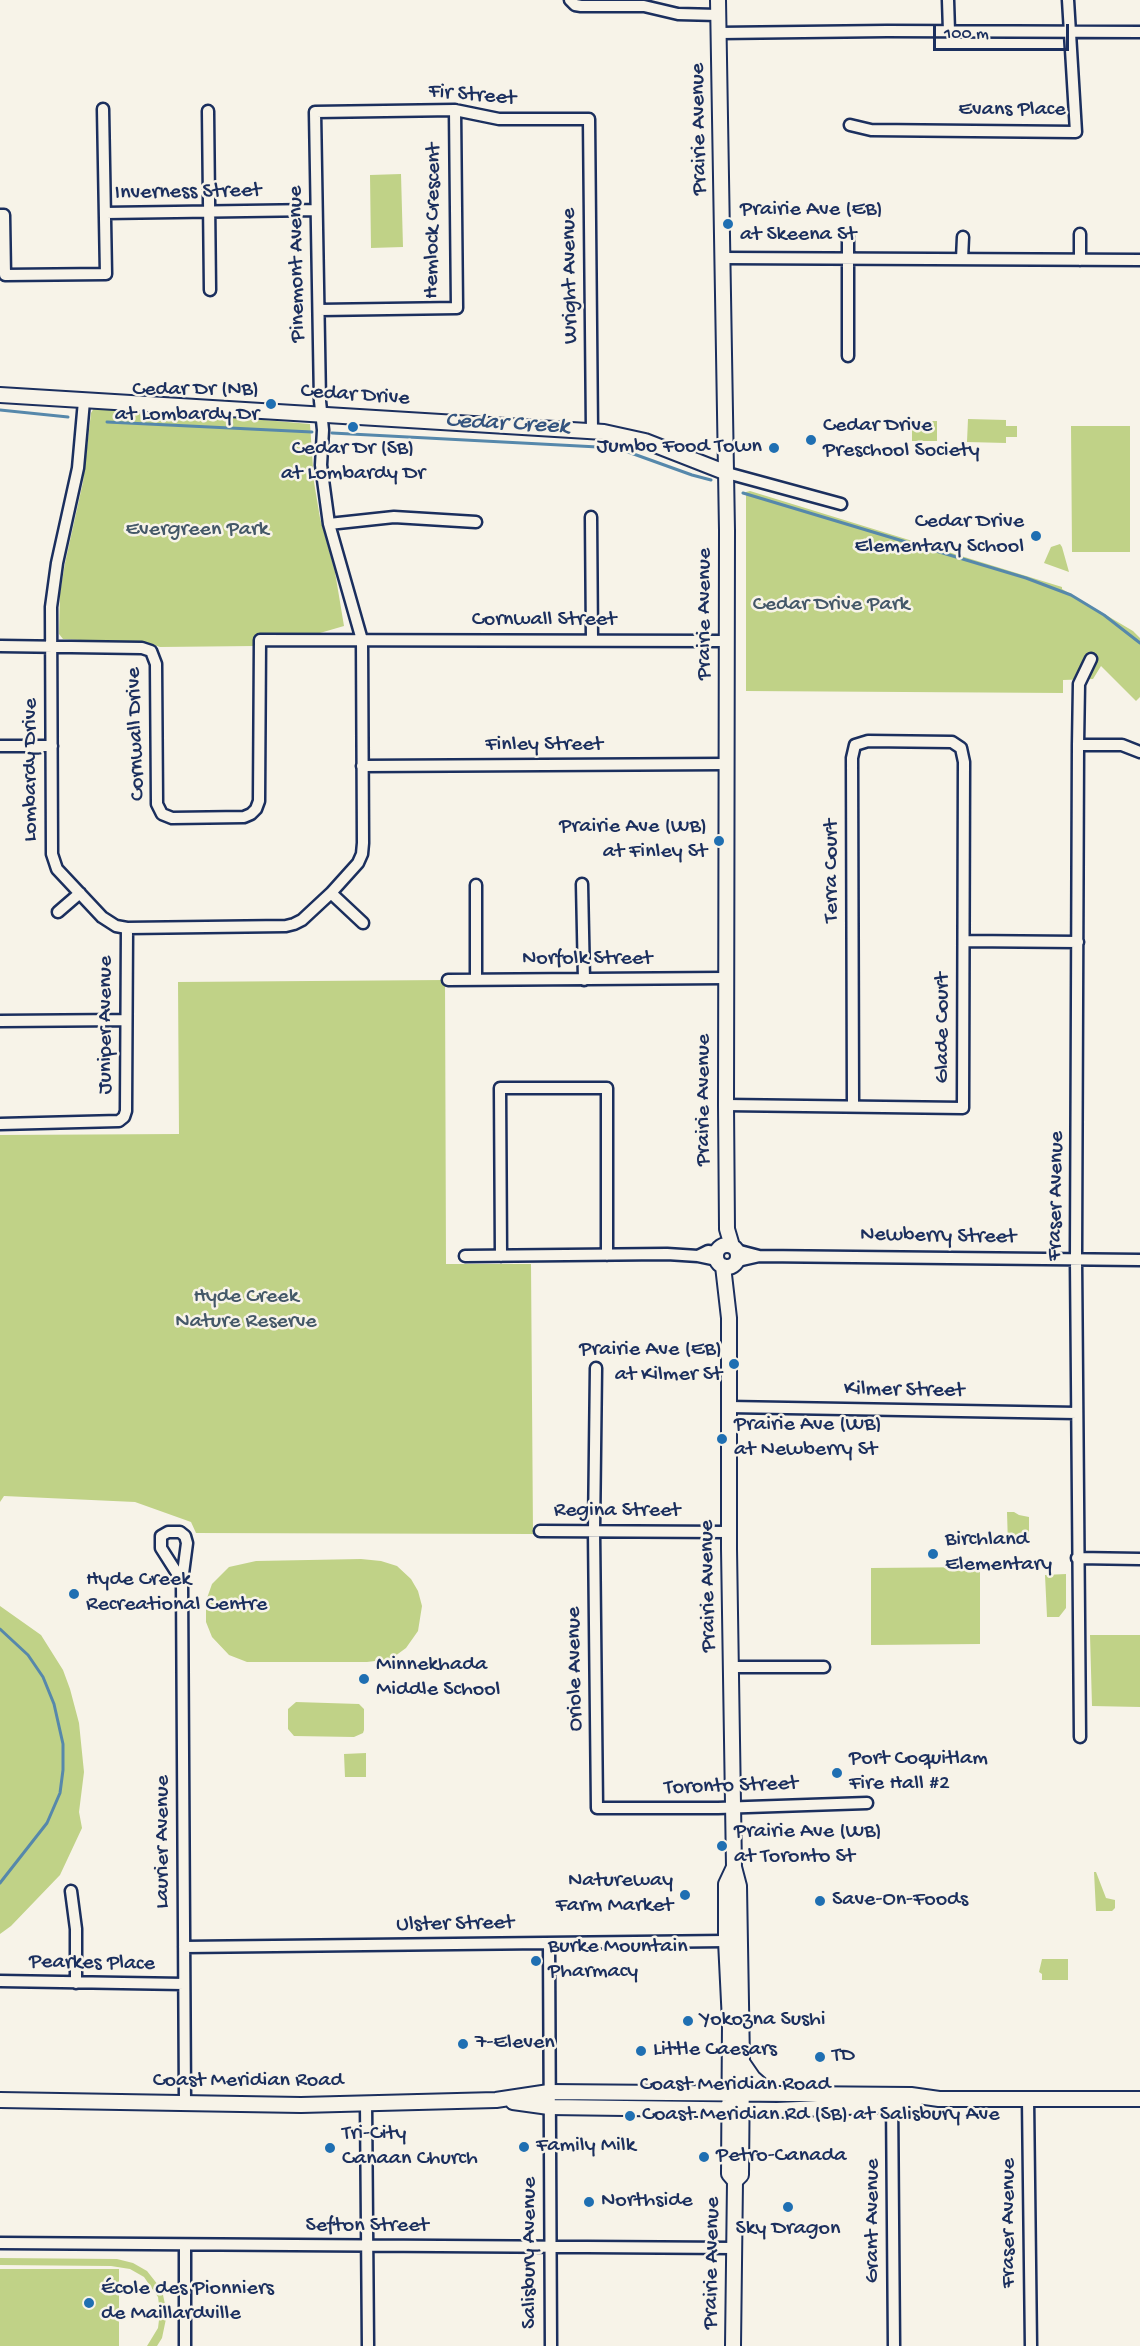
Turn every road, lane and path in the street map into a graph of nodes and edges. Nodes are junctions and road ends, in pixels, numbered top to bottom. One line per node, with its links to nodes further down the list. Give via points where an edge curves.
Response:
1 (570, 0): 5 (street, via 581,6 644,6 678,14)
2 (718, 0): 5 (main road, Prairie Avenue)
3 (948, 0): 6 (street)
4 (1068, 0): 7 (street)
5 (718, 15): 9 (main road, Prairie Avenue)
6 (949, 31): 7 (street); 9 (street)
7 (1071, 32): 8 (street); 15 (street, Evans Place, via 1076,132 871,130)
8 (1140, 32)
9 (719, 33): 23 (main road, Prairie Avenue)
10 (103, 109): 18 (street)
11 (455, 110): 13 (street, Fir Street); 14 (street, Fir Street, via 499,119); 29 (street, Hemlock Crescent, via 456,308)
12 (208, 111): 17 (street)
13 (315, 112): 16 (street, Pinemont Avenue)
14 (589, 119): 34 (street, Wright Avenue)
15 (850, 125)
16 (316, 210): 17 (street, Inverness Street); 29 (street, Pinemont Avenue)
17 (209, 212): 18 (street, Inverness Street); 28 (street)
18 (105, 213): 19 (street, Inverness Street, via 106,274 5,275 4,215)
19 (0, 215)
20 (848, 234): 24 (street)
21 (1080, 234): 26 (street)
22 (963, 237): 25 (street)
23 (723, 258): 24 (street); 35 (main road, Prairie Avenue)
24 (847, 259): 25 (street); 30 (street)
25 (962, 259): 26 (street)
26 (1080, 260): 27 (street)
27 (1140, 260)
28 (210, 291)
29 (319, 310): 33 (street, Pinemont Avenue)
30 (848, 357)
31 (0, 395): 32 (main road, Cedar Drive)
32 (84, 400): 33 (main road, Cedar Drive); 44 (street, Lombardy Drive, via 78,468 54,582)
33 (322, 415): 34 (main road, Cedar Drive); 39 (street, Lombardy Drive, via 321,465)
34 (592, 431): 35 (main road, Cedar Drive, via 645,441)
35 (726, 473): 36 (street, Cedar Drive); 42 (main road, Prairie Avenue)
36 (841, 504)
37 (591, 517): 41 (street)
38 (476, 522): 39 (street, via 394,518)
39 (329, 524): 40 (street, Lombardy Drive)
40 (362, 640): 41 (street, Cornwall Street); 44 (street, Cornwall Drive, via 260,640 259,801 254,812 244,817 168,817 158,808 156,664 151,651); 52 (street, Lombardy Drive)
41 (592, 640): 42 (street, Cornwall Street)
42 (727, 641): 51 (main road, Prairie Avenue)
43 (0, 646): 44 (street, Cornwall Drive)
44 (51, 646): 48 (street, Lombardy Drive)
45 (1091, 659): 46 (street, Fraser Avenue, via 1079,684)
46 (1078, 745): 50 (street, via 1122,745); 61 (street, Fraser Avenue)
47 (0, 746): 48 (street)
48 (52, 746): 55 (street, Lombardy Drive, via 53,858 57,869)
49 (961, 748): 60 (street, Glade Court); 69 (street, Terra Court, via 952,742 868,741 855,745)
50 (1140, 752)
51 (726, 764): 52 (street, Finley Street); 62 (main road, Prairie Avenue)
52 (363, 766): 56 (street, Lombardy Drive, via 362,854)
53 (582, 884): 65 (street)
54 (476, 885): 64 (street)
55 (80, 893): 57 (street); 59 (street, Lombardy Drive, via 107,921)
56 (331, 893): 58 (street); 59 (street, Lombardy Drive, via 302,920 286,926)
57 (58, 912)
58 (363, 923)
59 (127, 928): 66 (street, Juniper Avenue)
60 (964, 941): 61 (street); 69 (street, Glade Court, via 963,1107)
61 (1078, 942): 75 (street, Fraser Avenue)
62 (726, 978): 65 (street, Norfolk Street); 68 (main road, Prairie Avenue)
63 (448, 980): 64 (street, Norfolk Street)
64 (476, 980): 65 (street, Norfolk Street)
65 (584, 980)
66 (126, 1020): 67 (street); 70 (street, Juniper Avenue, via 126,1111 122,1120)
67 (0, 1021)
68 (726, 1105): 69 (street, Glade Court); 74 (main road, Prairie Avenue)
69 (854, 1105)
70 (0, 1124)
71 (607, 1255): 73 (street, Newberry Street); 73 (street, via 607,1088 500,1088); 74 (street, Newberry Street)
72 (465, 1256): 73 (street, Newberry Street)
73 (501, 1256)
74 (727, 1256): 75 (street, Newberry Street); 78 (main road, Prairie Avenue)
75 (1076, 1260): 76 (street, Newberry Street); 79 (street, Fraser Avenue)
76 (1140, 1260)
77 (596, 1368): 81 (street, Oriole Avenue)
78 (729, 1407): 79 (street, Kilmer Street); 82 (main road, Prairie Avenue)
79 (1077, 1413): 83 (street, Fraser Avenue)
80 (540, 1531): 81 (street, Regina Street)
81 (594, 1531): 82 (street, Regina Street); 91 (street, Oriole Avenue)
82 (729, 1532): 86 (main road, Prairie Avenue)
83 (1077, 1558): 84 (street); 88 (street, Fraser Avenue)
84 (1140, 1559)
85 (182, 1581): 96 (street, Laurier Avenue)
86 (731, 1667): 87 (street); 90 (main road, Prairie Avenue)
87 (824, 1667)
88 (1080, 1737)
89 (867, 1803): 90 (street, Toronto Street)
90 (734, 1807): 91 (street, Toronto Street); 92 (main road, Prairie Avenue)
91 (597, 1808)
92 (734, 1867): 94 (main road, Prairie Avenue, via 726,1884); 100 (main road, Prairie Avenue, via 739,1886)
93 (71, 1892): 98 (street)
94 (726, 1941): 95 (street, Ulster Street); 102 (main road, Prairie Avenue)
95 (549, 1943): 96 (street, Ulster Street); 101 (street, Salisbury Avenue)
96 (184, 1947): 99 (street, Laurier Avenue)
97 (0, 1981): 98 (street, Pearkes Place)
98 (76, 1983): 99 (street, Pearkes Place)
99 (184, 1984): 109 (street, Laurier Avenue)
100 (742, 2062): 102 (main road, Prairie Avenue); 103 (main road)
101 (549, 2092): 102 (main road, Coast Meridian Road); 107 (main road, Coast Meridian Road); 111 (street, Salisbury Avenue)
102 (736, 2094): 103 (main road, Coast Meridian Road); 112 (main road, Prairie Avenue)
103 (771, 2094): 108 (main road, Coast Meridian Road)
104 (1028, 2099): 105 (main road, Coast Meridian Road); 108 (main road, Coast Meridian Road, via 939,2099 911,2095); 123 (street, Fraser Avenue)
105 (1140, 2099)
106 (0, 2100): 109 (main road, Coast Meridian Road)
107 (496, 2100): 110 (main road, Coast Meridian Road); 111 (main road, Coast Meridian Road)
108 (892, 2100): 112 (main road, Coast Meridian Road, via 792,2109); 122 (street, Grant Avenue)
109 (185, 2103): 110 (main road, Coast Meridian Road)
110 (366, 2103): 115 (street)
111 (549, 2108): 112 (main road, Coast Meridian Road); 116 (street, Salisbury Avenue)
112 (735, 2109): 117 (main road, Prairie Avenue, via 729,2174 735,2181)
113 (0, 2243): 114 (street, Sefton Street)
114 (185, 2245): 115 (street, Sefton Street); 118 (street)
115 (367, 2246): 116 (street, Sefton Street); 119 (street)
116 (552, 2247): 117 (street, Sefton Street); 120 (street, Salisbury Avenue)
117 (734, 2248): 121 (main road, Prairie Avenue)
118 (186, 2346)
119 (368, 2346)
120 (551, 2346)
121 (734, 2346)
122 (894, 2346)
123 (1030, 2346)

